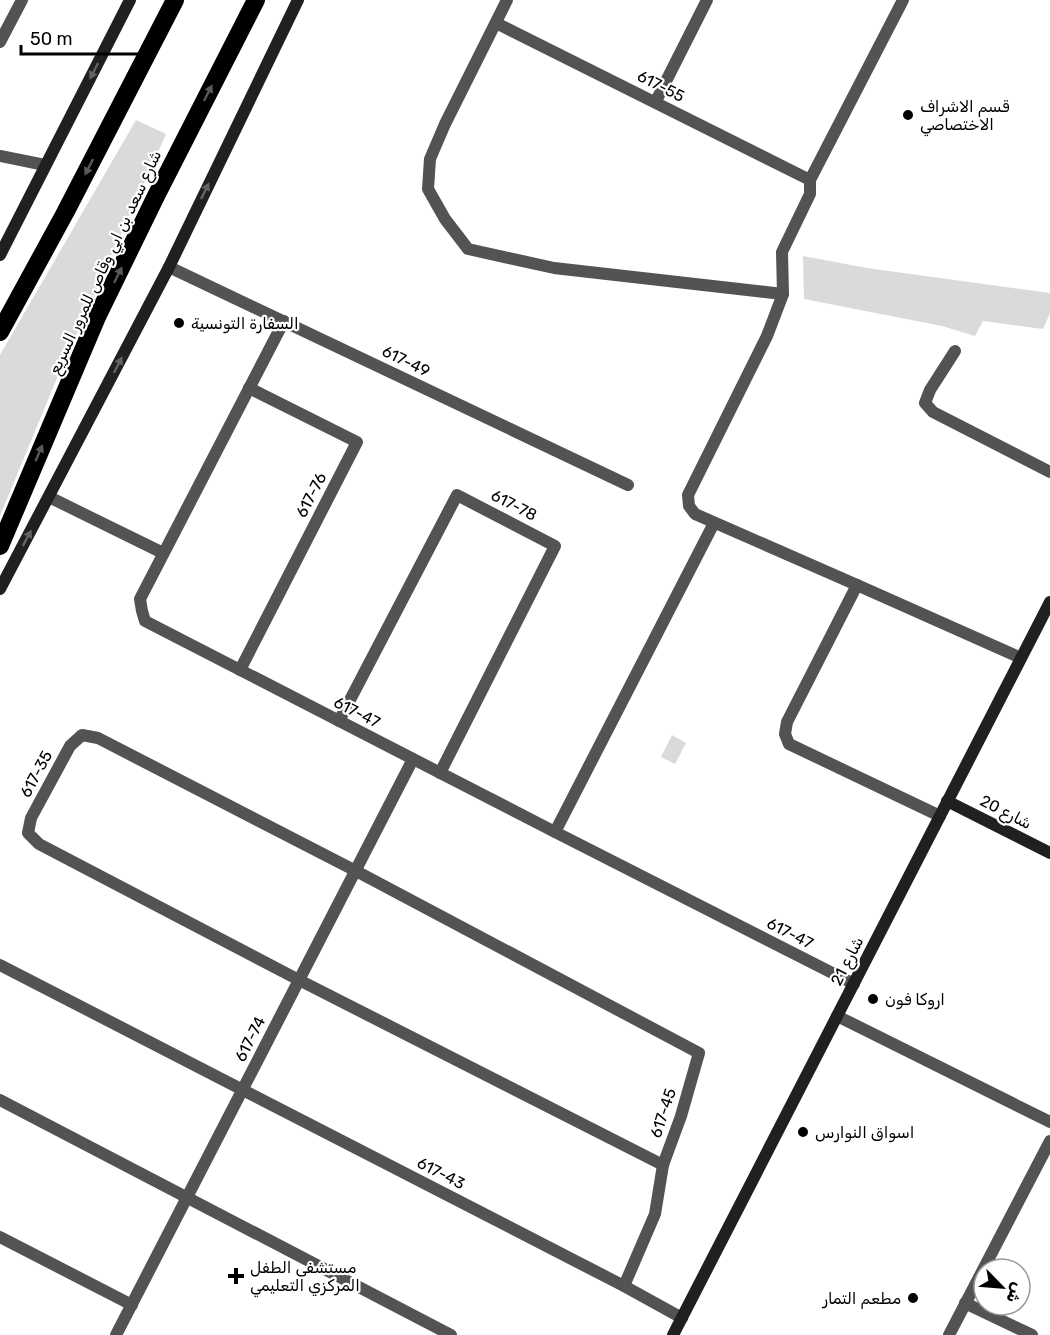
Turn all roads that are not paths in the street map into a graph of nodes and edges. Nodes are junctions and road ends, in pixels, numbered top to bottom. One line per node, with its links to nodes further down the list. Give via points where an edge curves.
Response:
1 (22, 0): 10 (street)
2 (130, 0): 13 (street, one-way to 13)
3 (175, 0): 19 (highway, one-way to 19)
4 (256, 0): 26 (highway, شارع سعد بن ابي وقاص للمرور السريع, one-way to 4, via 97,317)
5 (298, 0): 16 (street, one-way to 5)
6 (507, 0): 9 (street)
7 (707, 0): 11 (street)
8 (903, 0): 14 (street)
9 (496, 22): 11 (street, 617-55); 17 (street, via 430,159 428,189 468,249 554,268)
10 (0, 42)
11 (656, 101): 14 (street, 617-55)
12 (0, 156): 13 (street)
13 (45, 165): 15 (street)
14 (810, 180): 17 (street, via 810,194 782,252)
15 (0, 255)
16 (169, 267): 18 (street, 617-49); 24 (street, one-way to 16)
17 (783, 294): 25 (street, via 767,336 688,495 695,514)
18 (284, 321): 21 (street, 617-47); 23 (street, 617-49)
19 (0, 332)
20 (955, 351): 22 (street, via 925,403 933,412)
21 (249, 388): 27 (street, 617-47); 32 (street, 617-76, via 357,442)
22 (1050, 472)
23 (628, 485)
24 (49, 497): 27 (street); 29 (street, one-way to 24)
25 (714, 523): 28 (street); 38 (street)
26 (0, 546)
27 (163, 554): 32 (street, 617-47, via 140,599 145,621)
28 (857, 585): 31 (street); 37 (street, via 787,722 785,734 789,744)
29 (0, 590)
30 (1050, 602): 31 (street, شارع 21)
31 (1020, 658): 36 (street, شارع 21)
32 (240, 670): 33 (street, 617-47)
33 (339, 721): 34 (street, 617-47); 35 (street, 617-78, via 457,495 505,519 555,546)
34 (413, 759): 35 (street, 617-47); 40 (street, 617-74)
35 (440, 773): 38 (street, 617-47)
36 (947, 801): 37 (street, شارع 21); 39 (street, شارع 20)
37 (940, 816): 43 (street, شارع 21)
38 (555, 832): 43 (street, 617-47)
39 (1050, 853)
40 (356, 871): 42 (street, 617-74); 42 (street, 617-35, via 98,738 82,735 70,746 31,818 28,833 39,844); 49 (street, 617-45, via 699,1053)
41 (0, 964): 45 (street, 617-43)
42 (299, 980): 45 (street, 617-74); 49 (street, 617-45)
43 (854, 984): 44 (street, شارع 21)
44 (837, 1016): 47 (street); 55 (street, شارع 21)
45 (242, 1090): 50 (street, 617-74); 52 (street, 617-43)
46 (0, 1100): 50 (street)
47 (1050, 1122)
48 (1050, 1142): 53 (street)
49 (663, 1165): 52 (street, via 655,1214)
50 (187, 1198): 54 (street, 617-74); 58 (street)
51 (0, 1237): 54 (street)
52 (624, 1286): 55 (street, 617-43)
53 (965, 1303): 59 (street); 60 (street)
54 (132, 1305): 57 (street, 617-74)
55 (682, 1318): 56 (street, شارع 21)
56 (677, 1334)
57 (116, 1335)
58 (451, 1335)
59 (949, 1335)
60 (1032, 1335)

